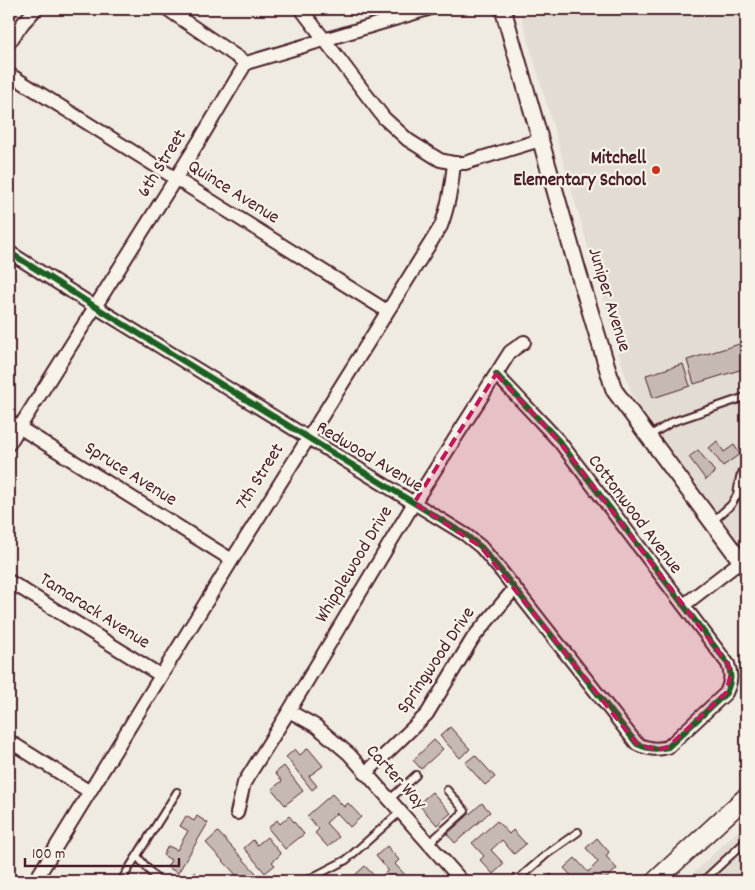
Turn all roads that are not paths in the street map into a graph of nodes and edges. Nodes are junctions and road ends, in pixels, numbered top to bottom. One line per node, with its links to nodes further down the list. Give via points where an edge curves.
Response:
1 (36, 9): 7 (street)
2 (167, 9): 8 (street)
3 (301, 9): 6 (street)
4 (428, 9): 6 (street)
5 (503, 9): 10 (street, Juniper Avenue)
6 (324, 39): 8 (street); 11 (street, via 384,118 408,140 440,160)
7 (9, 43)
8 (246, 63): 12 (street, 6th Street)
9 (9, 74): 12 (street, Quince Avenue)
10 (540, 140): 11 (street); 20 (street, Juniper Avenue, via 614,390)
11 (454, 164): 15 (street, 7th Street, via 447,211 441,226)
12 (176, 179): 14 (street, 6th Street); 15 (street, Quince Avenue)
13 (9, 252): 14 (street, Redwood Avenue)
14 (94, 306): 19 (street, 6th Street); 21 (street, Redwood Avenue)
15 (387, 311): 21 (street, 7th Street)
16 (524, 342): 17 (street, Whipplewood Drive, via 510,352)
17 (496, 374): 24 (street, Whipplewood Drive); 30 (street, Cottonwood Avenue, via 559,441)
18 (746, 401): 20 (lane, via 745,397 690,415)
19 (14, 424): 22 (street, 6th Street); 26 (street, Spruce Avenue)
20 (649, 436): 25 (street, Juniper Avenue)
21 (308, 438): 24 (street, Redwood Avenue); 26 (street, 7th Street)
22 (9, 444)
23 (746, 465): 25 (lane, via 731,505)
24 (414, 503): 29 (street, Redwood Avenue, via 481,547); 33 (street, Whipplewood Drive)
25 (712, 522): 27 (street, Juniper Avenue)
26 (232, 560): 31 (street, 7th Street)
27 (744, 565): 30 (street)
28 (9, 581): 31 (street, Tamarack Avenue)
29 (515, 588): 32 (street, Redwood Avenue, via 637,744 657,750 668,747 726,692); 35 (street, Springwood Drive, via 473,638 427,714)
30 (684, 605): 32 (street, Cottonwood Avenue, via 728,664)
31 (160, 676): 38 (street, 7th Street)
32 (730, 684)
33 (289, 711): 35 (street, Carter Way, via 316,726 349,754); 43 (street, Whipplewood Drive, via 244,783)
34 (9, 741): 38 (street)
35 (366, 774): 41 (street, Carter Way)
36 (416, 774): 41 (lane)
37 (446, 790): 46 (lane, via 466,811)
38 (90, 792): 50 (street, 7th Street)
39 (177, 792): 47 (lane)
40 (746, 797): 49 (main road)
41 (389, 800): 42 (street, Carter Way)
42 (400, 812): 46 (street, Carter Way); 48 (lane, via 346,860)
43 (238, 813)
44 (578, 832): 54 (lane)
45 (746, 841): 55 (lane)
46 (428, 844): 53 (street, Carter Way)
47 (136, 856): 51 (lane); 52 (lane)
48 (310, 879)
49 (658, 880)
50 (36, 881)
51 (121, 881)
52 (158, 881)
53 (462, 881)
54 (516, 881)
55 (703, 881)

